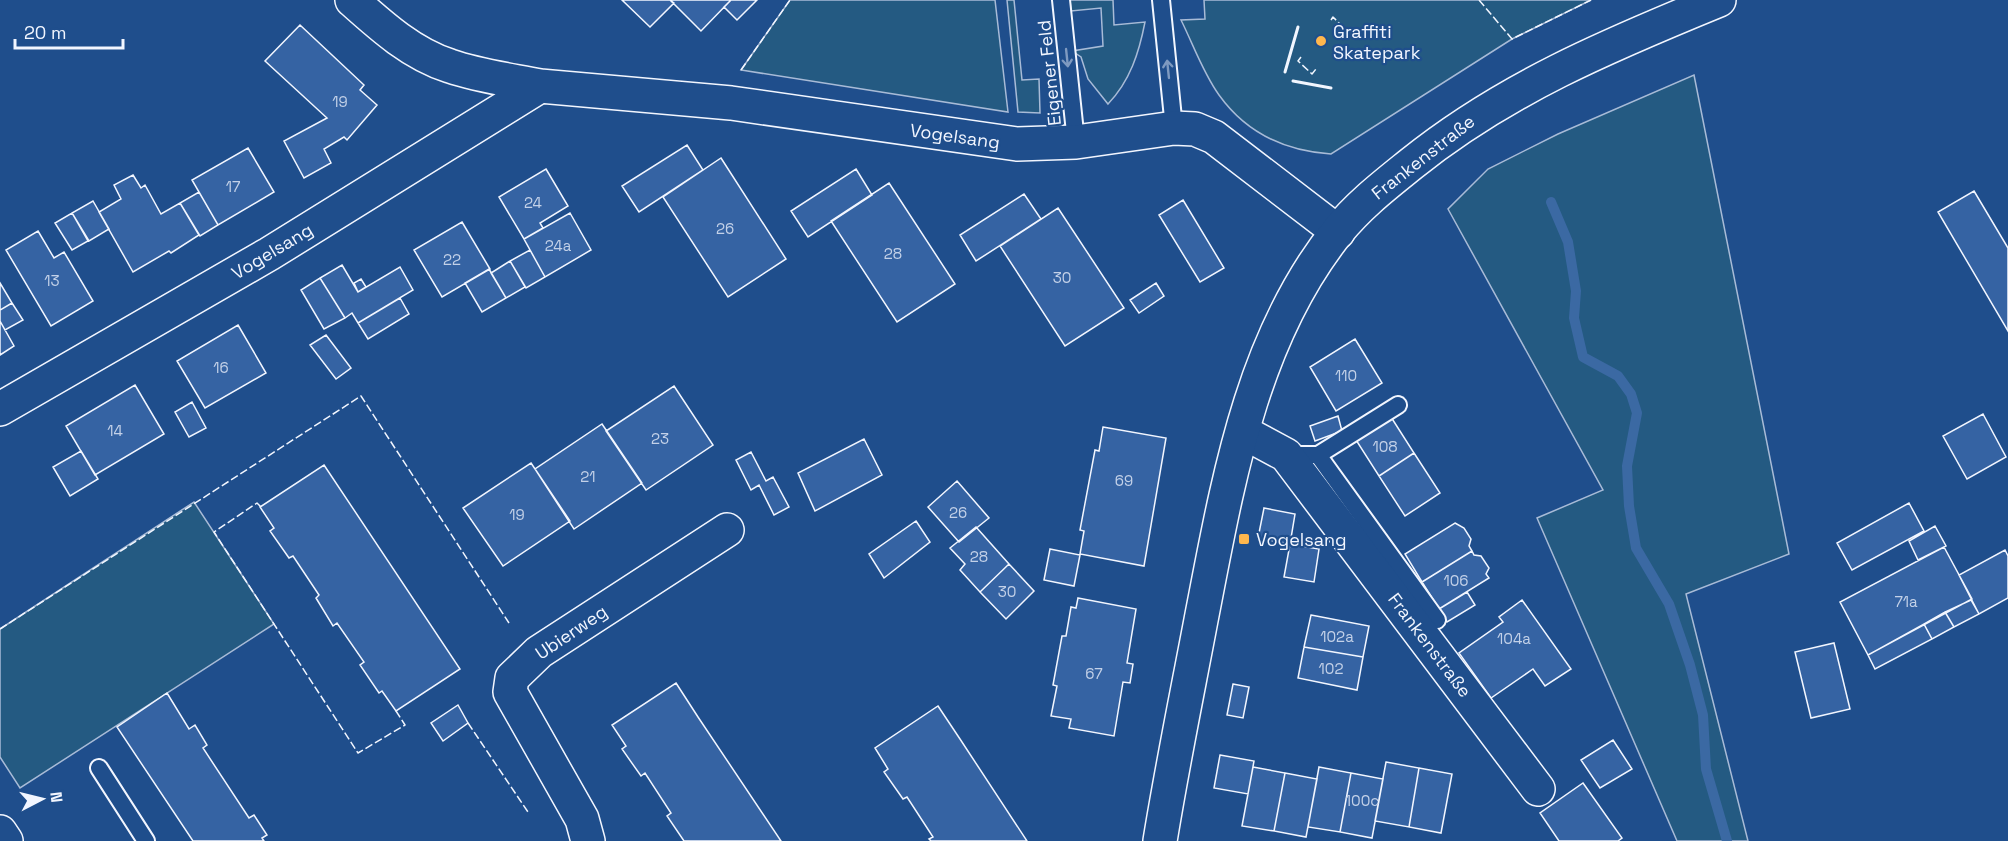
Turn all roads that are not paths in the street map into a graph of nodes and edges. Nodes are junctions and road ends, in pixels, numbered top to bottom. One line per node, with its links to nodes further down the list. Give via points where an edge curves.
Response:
1 (351, 0): 5 (street, Vogelsang, via 418,52 450,66)
2 (1061, 0): 7 (lane, Eigener Feld, one-way to 7)
3 (1161, 0): 6 (lane, one-way to 3)
4 (1719, 0): 8 (street, Frankenstraße, via 1623,39 1524,87 1463,124 1373,195)
5 (540, 86): 7 (street, Vogelsang, via 731,103 1017,144); 10 (street, Vogelsang, via 269,254)
6 (1174, 128): 7 (street, Vogelsang); 8 (street, Vogelsang, via 1195,129 1214,137)
7 (1076, 142)
8 (1338, 232): 11 (street, Frankenstraße, via 1294,298 1265,361)
9 (1398, 405): 13 (lane)
10 (0, 409)
11 (1243, 432): 12 (street, Frankenstraße); 22 (street, Frankenstraße, via 1210,577)
12 (1286, 455): 13 (lane); 17 (street, Frankenstraße)
13 (1318, 455): 15 (lane)
14 (727, 530): 21 (street, Ubierweg, via 539,652 512,678 510,692 582,819)
15 (1437, 620)
16 (99, 768): 20 (lane)
17 (1538, 789)
18 (0, 832): 19 (street)
19 (6, 841)
20 (146, 841)
21 (588, 841)
22 (1160, 841)

